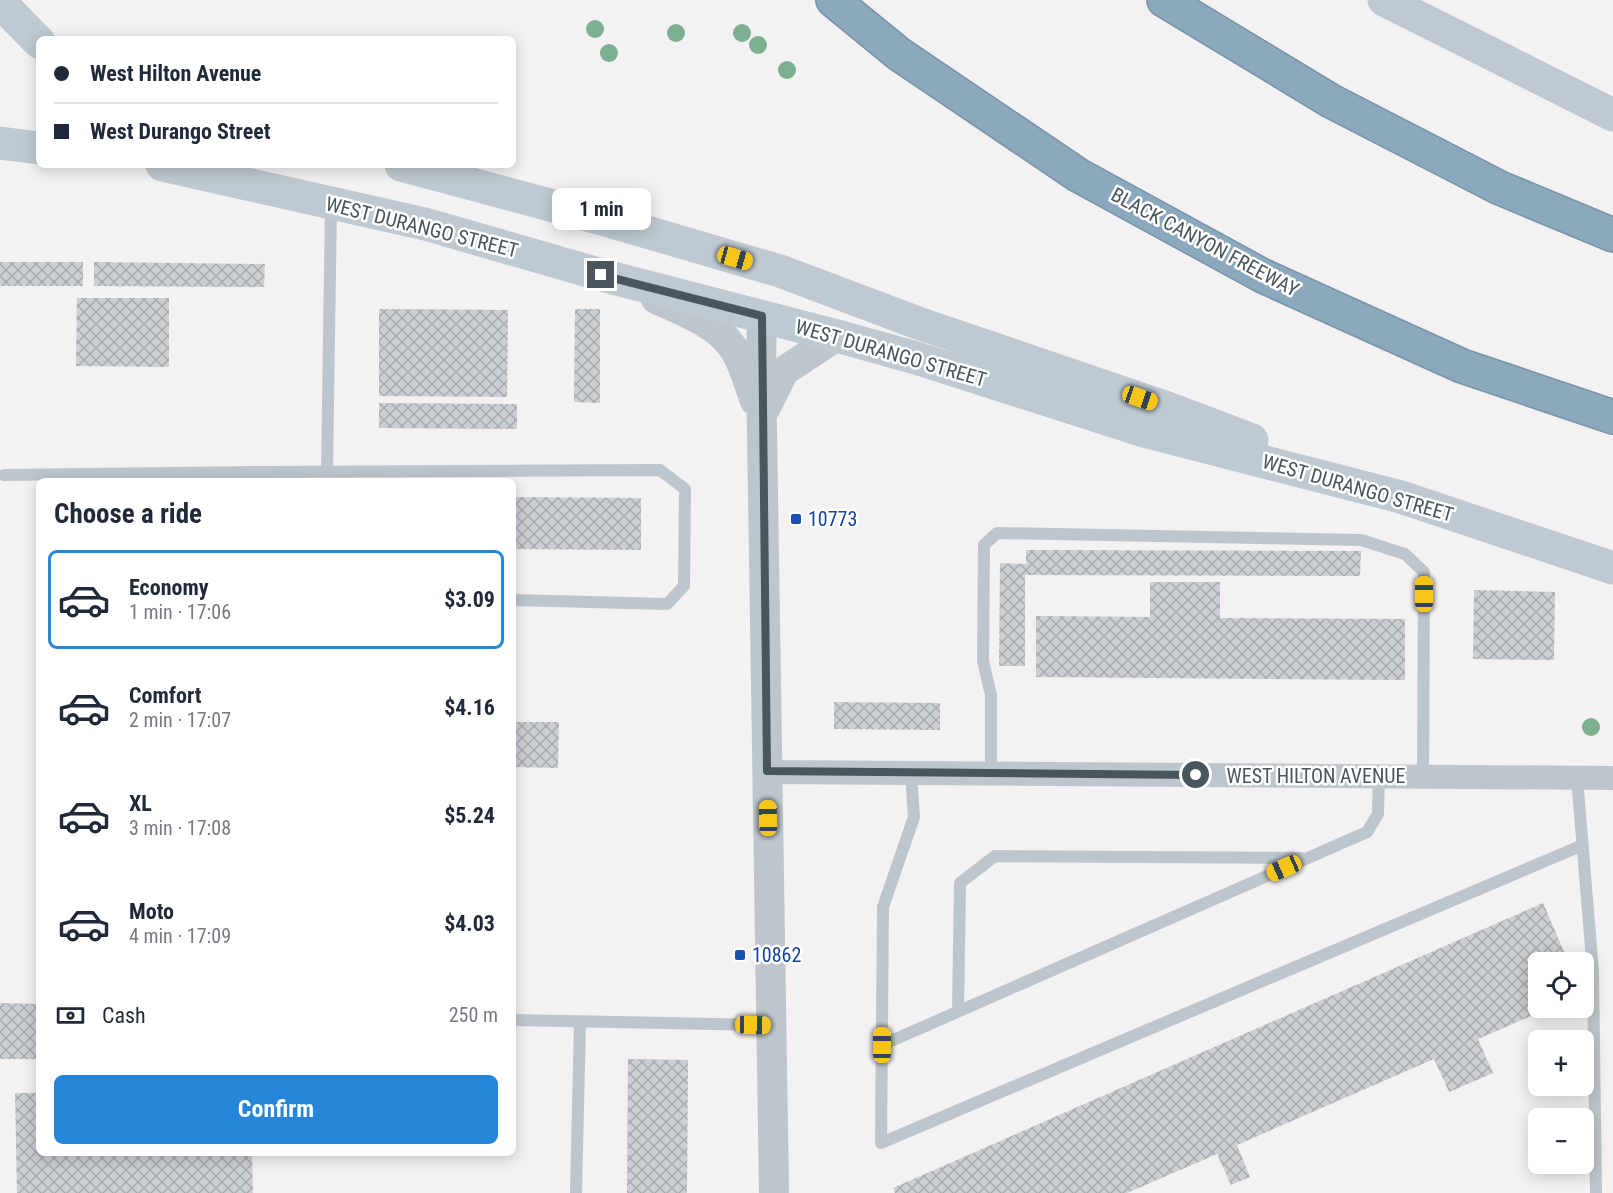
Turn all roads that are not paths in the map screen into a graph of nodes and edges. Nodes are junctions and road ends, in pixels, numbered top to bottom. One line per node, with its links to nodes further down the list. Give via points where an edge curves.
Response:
1 (833, 0): 16 (highway, BLACK CANYON FREEWAY, via 899,54 1078,175 1263,276 1462,366)
2 (1164, 0): 12 (highway, via 1331,101 1500,188)
3 (0, 2): 5 (main road)
4 (1400, 4): 6 (main road)
5 (36, 39)
6 (1613, 115)
7 (0, 143): 8 (main road)
8 (36, 148)
9 (175, 168): 11 (main road, WEST DURANGO STREET)
10 (411, 168): 21 (main road, via 780,271 1162,406)
11 (331, 203): 13 (main road, WEST DURANGO STREET, via 425,224); 18 (lane)
12 (1613, 235)
13 (609, 278): 14 (main road, WEST DURANGO STREET); 17 (street, via 694,316 730,343)
14 (762, 316): 15 (main road, WEST DURANGO STREET); 17 (street)
15 (837, 336): 17 (street, via 784,371); 21 (main road, WEST DURANGO STREET, via 1144,431)
16 (1613, 417)
17 (762, 418): 24 (street)
18 (327, 471): 20 (lane); 23 (lane, via 660,470 685,489 684,586 667,604)
19 (4, 476): 20 (lane)
20 (262, 477)
21 (1401, 496): 22 (main road, WEST DURANGO STREET)
22 (1613, 568)
23 (516, 600)
24 (767, 771): 25 (street, WEST HILTON AVENUE); 36 (street)
25 (911, 773): 26 (street, WEST HILTON AVENUE); 37 (lane, via 914,818 883,907)
26 (991, 773): 27 (street, WEST HILTON AVENUE); 28 (lane, via 992,694 983,661 984,545 997,533 1361,540 1405,554 1424,572)
27 (1378, 776): 28 (street, WEST HILTON AVENUE); 32 (lane, via 1378,814 1367,832)
28 (1423, 777): 29 (street, WEST HILTON AVENUE)
29 (1577, 778): 30 (street, WEST HILTON AVENUE); 31 (lane)
30 (1613, 778)
31 (1583, 845): 37 (lane, via 881,1143); 40 (lane, via 1593,972)
32 (1306, 858): 33 (lane); 33 (lane, via 995,856 960,883)
33 (958, 1011): 37 (lane)
34 (516, 1020): 35 (lane)
35 (580, 1022): 36 (lane); 38 (lane)
36 (772, 1025): 39 (street)
37 (882, 1045)
38 (576, 1193)
39 (774, 1193)
40 (1596, 1193)

